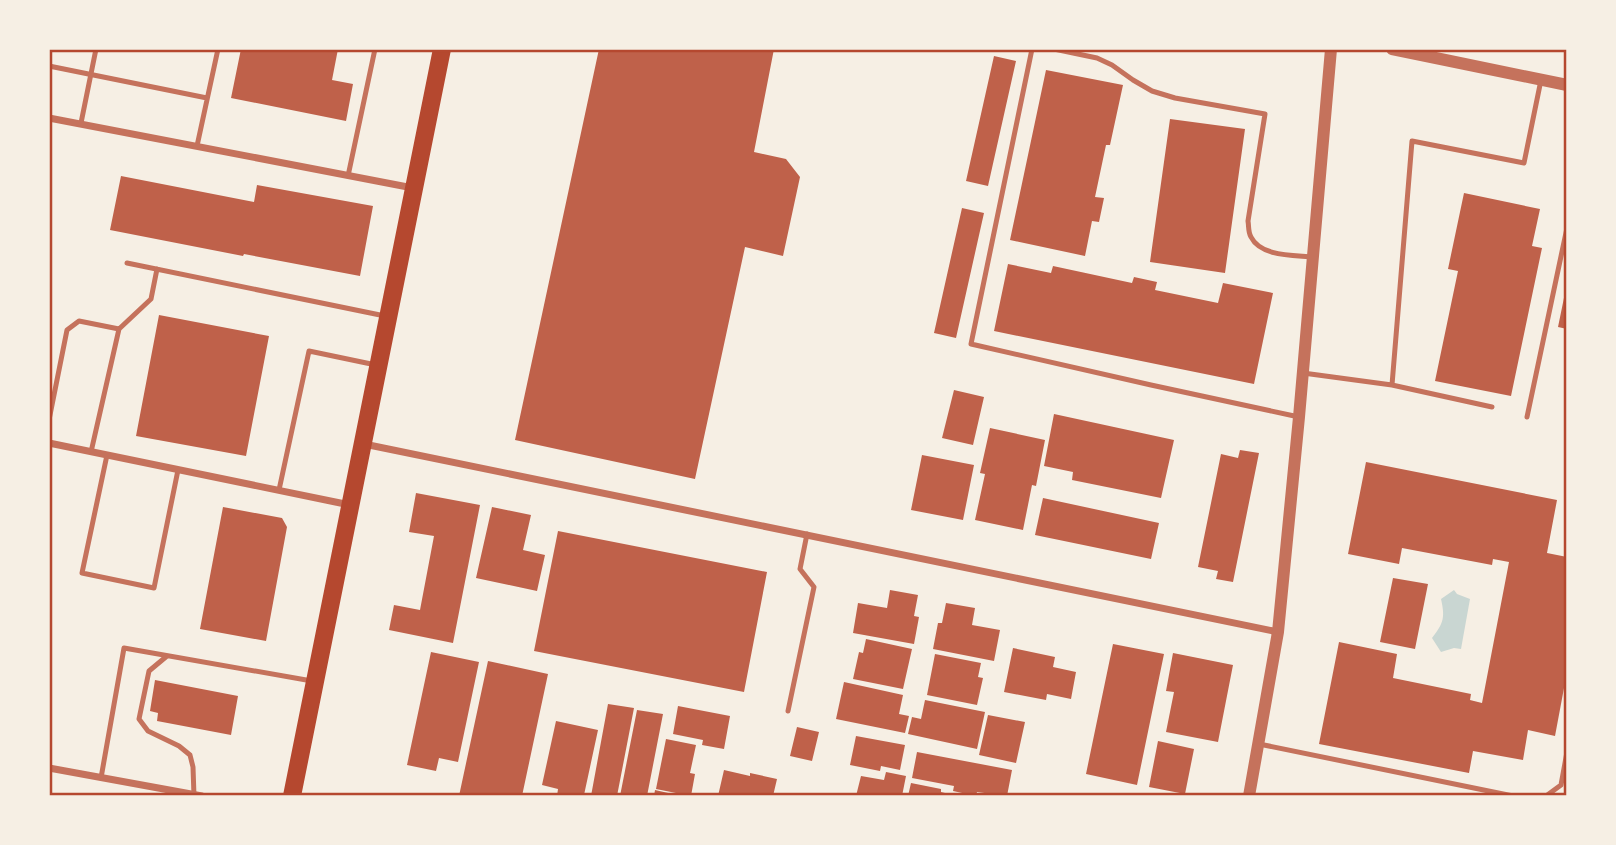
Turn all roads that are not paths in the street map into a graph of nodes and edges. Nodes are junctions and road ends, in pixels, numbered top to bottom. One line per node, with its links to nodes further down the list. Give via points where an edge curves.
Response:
1 (96, 49): 10 (lane)
2 (218, 49): 13 (lane)
3 (375, 49): 17 (lane)
4 (442, 49): 18 (main road)
5 (1032, 49): 30 (lane, via 971,344)
6 (1054, 49): 20 (lane, via 1097,58 1143,86 1175,98 1265,114 1249,234 1256,244 1273,252)
7 (1331, 49): 20 (street)
8 (1392, 49): 11 (street)
9 (49, 66): 10 (lane)
10 (91, 75): 13 (lane); 15 (lane)
11 (1541, 80): 12 (street); 27 (lane, via 1524,163 1412,141)
12 (1567, 85)
13 (207, 98): 16 (lane)
14 (49, 118): 15 (street)
15 (80, 123): 16 (street)
16 (197, 146): 17 (street)
17 (348, 176): 18 (street)
18 (414, 189): 23 (main road)
19 (1567, 228): 29 (lane)
20 (1313, 257): 26 (street)
21 (127, 263): 22 (lane)
22 (157, 269): 23 (lane); 24 (lane, via 151,299)
23 (389, 317): 25 (main road)
24 (119, 329): 31 (lane, via 79,321 67,330); 34 (lane)
25 (379, 365): 33 (main road); 37 (lane, via 309,351)
26 (1303, 373): 27 (lane); 30 (street)
27 (1392, 385): 28 (lane)
28 (1492, 407)
29 (1527, 416)
30 (1300, 417): 40 (street)
31 (49, 420)
32 (49, 443): 34 (street)
33 (363, 444): 38 (main road); 39 (street)
34 (91, 452): 35 (street)
35 (107, 455): 36 (street); 36 (lane, via 82,573 154,588)
36 (178, 470): 37 (street)
37 (279, 490): 38 (street)
38 (351, 505): 42 (main road)
39 (807, 534): 40 (street); 43 (lane, via 800,569 814,587)
40 (1278, 632): 44 (street)
41 (167, 656): 42 (lane); 47 (lane, via 124,648); 48 (lane, via 149,671 139,719 148,731 190,755)
42 (315, 682): 49 (main road)
43 (788, 711)
44 (1259, 744): 50 (street); 51 (lane)
45 (1567, 752): 52 (lane, via 1561,785)
46 (49, 768): 47 (street)
47 (101, 778): 48 (street)
48 (197, 796)
49 (292, 796)
50 (1250, 796)
51 (1513, 796)
52 (1546, 796)

